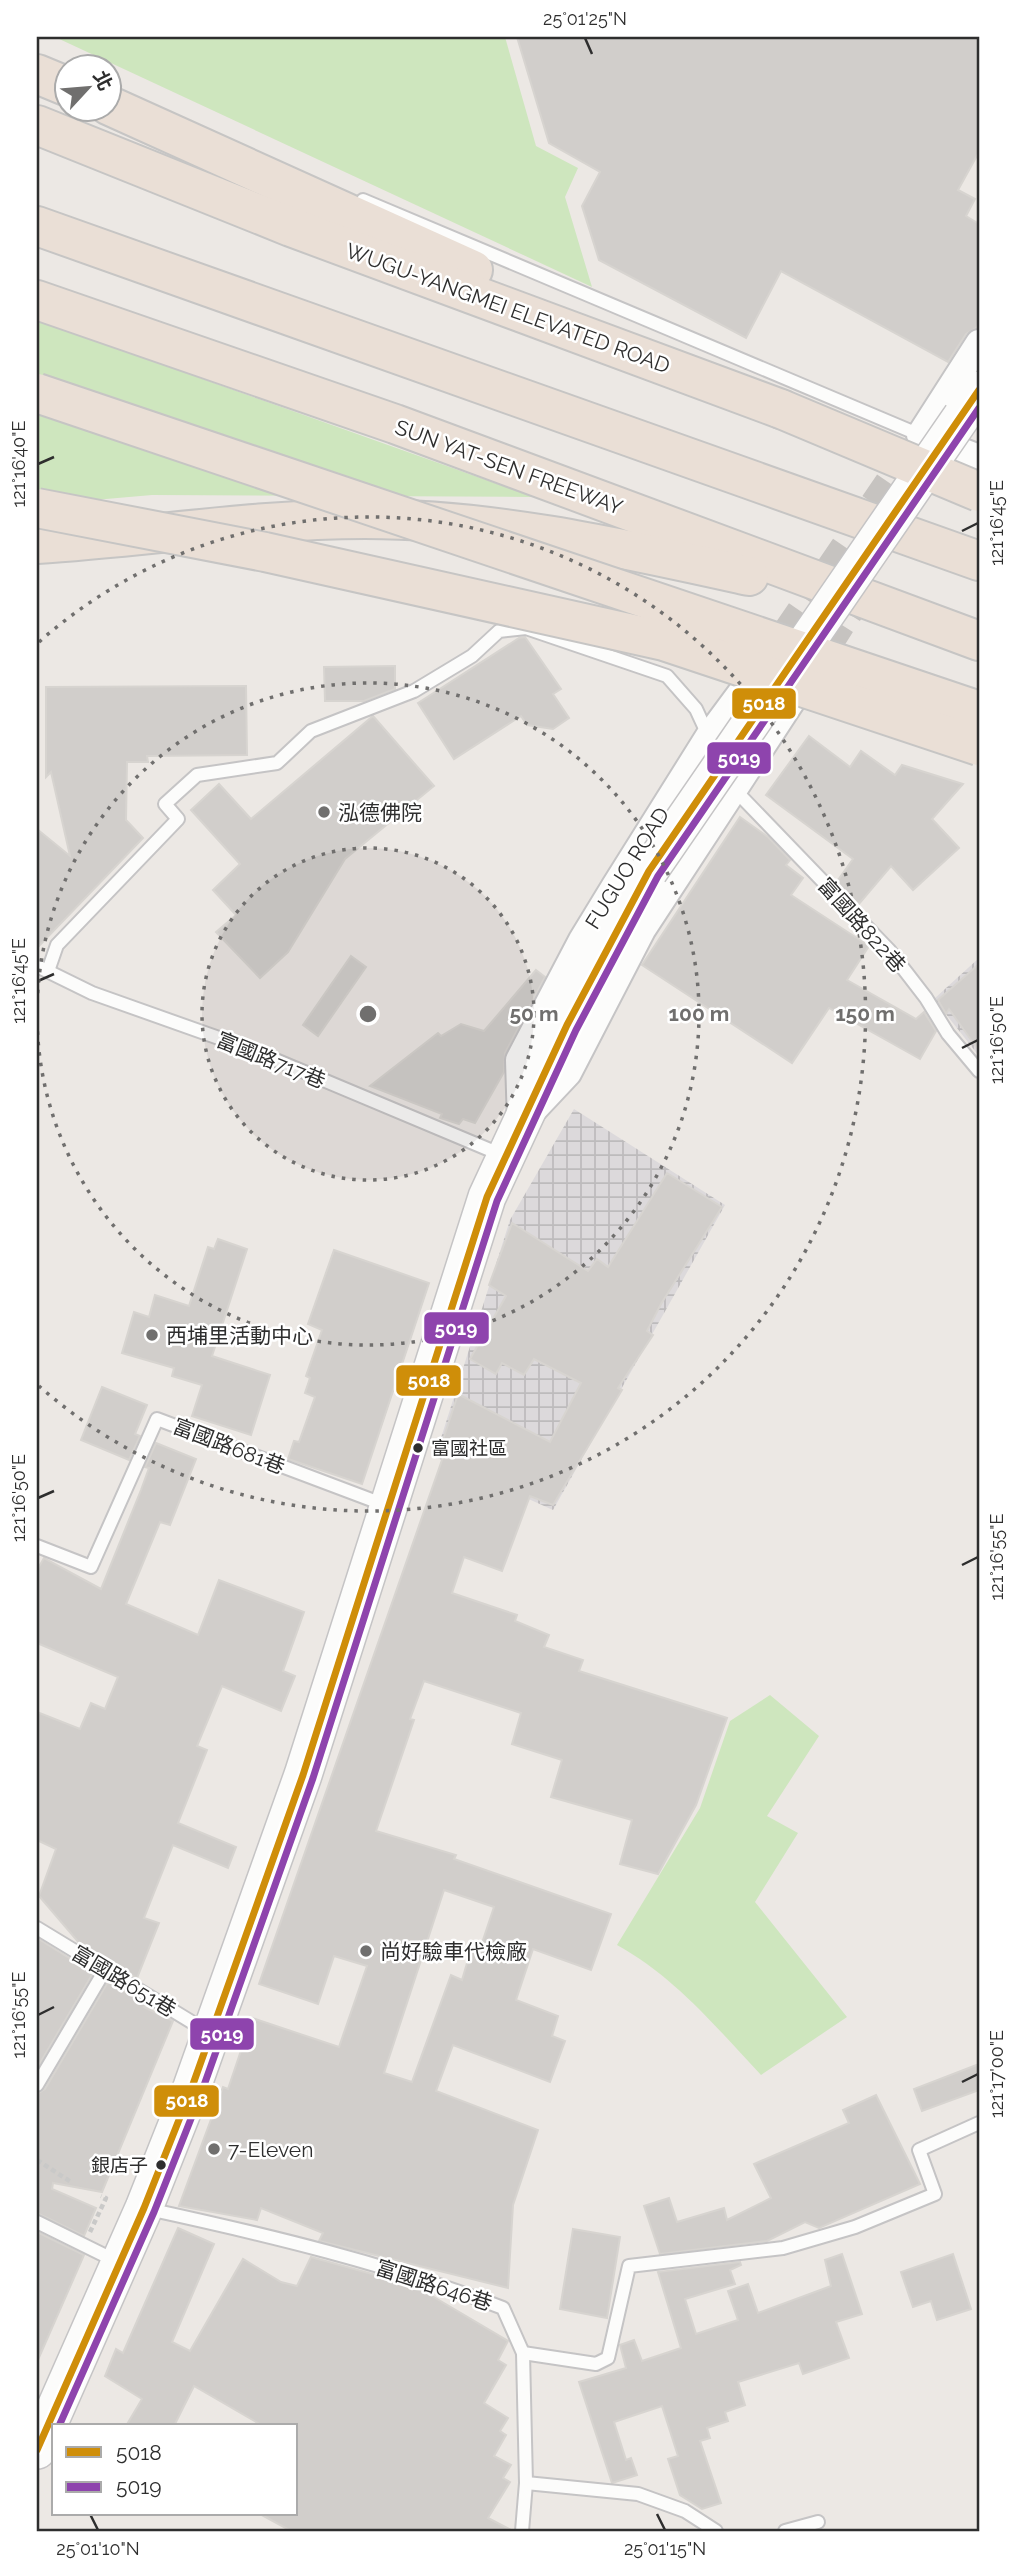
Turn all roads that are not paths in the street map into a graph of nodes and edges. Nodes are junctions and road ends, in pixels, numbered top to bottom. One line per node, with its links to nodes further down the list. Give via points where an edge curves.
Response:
1 (122, 111): 9 (highway)
2 (37, 125): 9 (highway, WUGU-YANGMEI ELEVATED ROAD, via 303,232)
3 (346, 192): 11 (lane)
4 (37, 200): 13 (highway)
5 (37, 226): 13 (highway)
6 (37, 300): 18 (highway, SUN YAT-SEN FREEWAY, via 395,424)
7 (979, 343): 11 (street)
8 (37, 393): 24 (highway, bridge)
9 (781, 409): 14 (highway, WUGU-YANGMEI ELEVATED ROAD, bridge)
10 (968, 416): 11 (street); 12 (street); 31 (street, FUGUO ROAD, bridge, via 649,871 607,945)
11 (920, 435)
12 (979, 458)
13 (746, 476): 17 (highway)
14 (979, 492)
15 (37, 508): 26 (highway, bridge, via 265,552 664,641)
16 (37, 544): 18 (highway, via 256,522 368,519 501,527 586,540)
17 (979, 562)
18 (894, 609): 20 (highway, SUN YAT-SEN FREEWAY)
19 (785, 632): 22 (street, FUGUO ROAD)
20 (979, 641)
21 (828, 648): 23 (street, FUGUO ROAD)
22 (749, 682): 23 (street); 25 (street, FUGUO ROAD)
23 (790, 702): 27 (street); 28 (street, FUGUO ROAD)
24 (979, 711)
25 (709, 736): 28 (lane, 富國路822巷); 29 (lane, 富國路822巷, via 696,709 667,676 526,628 499,631 472,656 414,691 311,731 277,763 197,775 165,804 178,819 57,944); 31 (street, FUGUO ROAD, via 582,940 519,1060)
26 (979, 746)
27 (979, 766)
28 (733, 789): 30 (lane, 富國路822巷, via 889,950); 31 (street, FUGUO ROAD, via 642,930 568,1073)
29 (42, 968): 32 (lane, 富國路717巷, via 92,993 247,1048)
30 (979, 1070)
31 (521, 1123): 32 (street, FUGUO ROAD)
32 (505, 1157): 33 (street, FUGUO ROAD, via 486,1197)
33 (388, 1506): 34 (lane, 富國路681巷, via 157,1419 91,1567); 37 (street, FUGUO ROAD, via 303,1775)
34 (37, 1546)
35 (37, 1928): 36 (lane, 富國路651巷)
36 (105, 1970): 37 (lane, 富國路651巷); 38 (lane)
37 (211, 2034): 40 (street, FUGUO ROAD)
38 (37, 2085)
39 (979, 2123): 43 (lane, via 919,2150 935,2194 855,2227 783,2248 629,2266 608,2358 596,2364)
40 (144, 2208): 42 (street, FUGUO ROAD); 43 (lane, 富國路646巷, via 435,2282 503,2308)
41 (37, 2222): 42 (lane)
42 (118, 2262): 44 (street, FUGUO ROAD)
43 (523, 2353): 45 (lane, 富國路646巷)
44 (37, 2450)
45 (526, 2483): 47 (lane, 富國路646巷); 48 (lane, via 638,2494 685,2511)
46 (818, 2522): 49 (lane)
47 (522, 2531)
48 (716, 2531)
49 (785, 2531)

